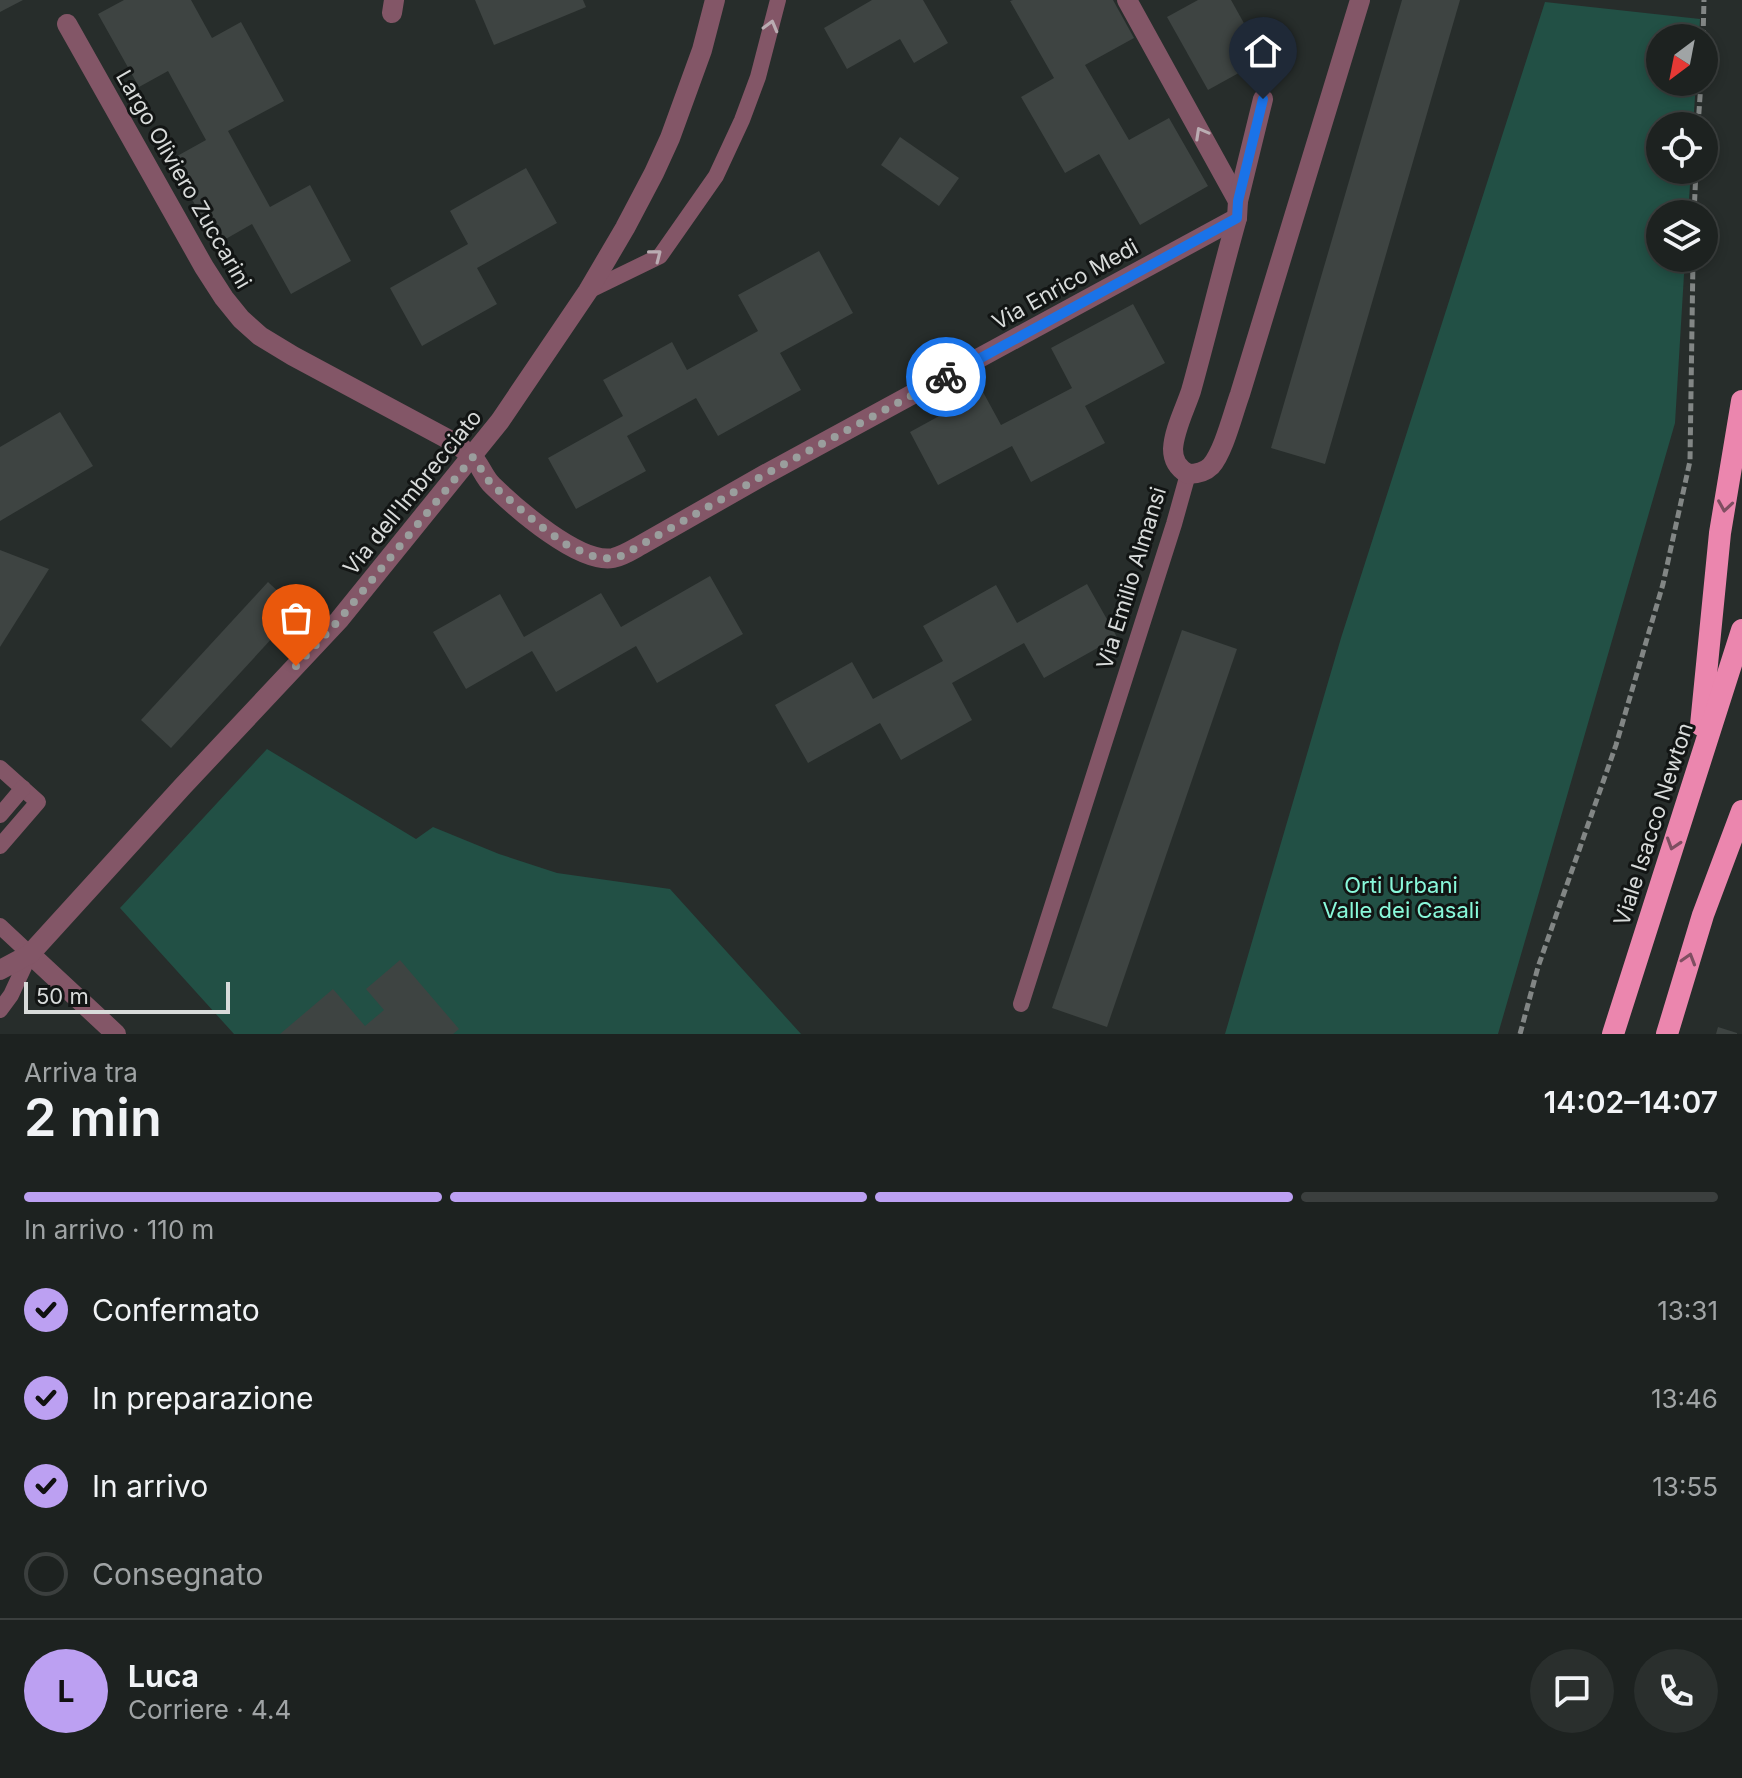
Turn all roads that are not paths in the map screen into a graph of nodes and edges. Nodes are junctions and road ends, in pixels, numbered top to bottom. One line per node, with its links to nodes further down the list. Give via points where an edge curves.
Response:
1 (715, 0): 8 (street, Via dell'Imbrecciato, via 670,138)
2 (778, 0): 8 (lane, one-way to 2, via 660,256 716,176 758,77)
3 (1127, 0): 7 (street, one-way to 3)
4 (1360, 0): 11 (street, Via Emilio Almansi, via 1227,431 1212,465)
5 (67, 24): 10 (street, Largo Oliviero Zuccarini, via 204,267 241,319 293,356)
6 (1263, 99): 7 (street)
7 (1238, 210): 11 (street, via 1175,436 1174,459); 12 (street, Via Enrico Medi, via 621,556 592,556)
8 (588, 291): 10 (street, Via dell'Imbrecciato)
9 (1742, 401): 15 (highway, one-way to 15, via 1720,533)
10 (473, 457): 12 (street, Largo Oliviero Zuccarini, via 491,484); 21 (street, Via dell'Imbrecciato, via 339,620)
11 (1188, 474): 23 (lane, Via Emilio Almansi)
12 (550, 532)
13 (1742, 630): 15 (highway, Viale Isacco Newton)
14 (0, 769): 16 (lane)
15 (1697, 770): 26 (highway, Viale Isacco Newton, one-way to 26)
16 (23, 788): 18 (lane); 19 (lane, via 38,802)
17 (1742, 811): 27 (highway, one-way to 17)
18 (0, 815)
19 (0, 846)
20 (0, 926): 21 (lane)
21 (30, 954): 22 (street, Via dell'Imbrecciato); 24 (lane); 25 (street)
22 (0, 970)
23 (1021, 1004)
24 (0, 1010)
25 (116, 1034)
26 (1613, 1034)
27 (1667, 1034)

